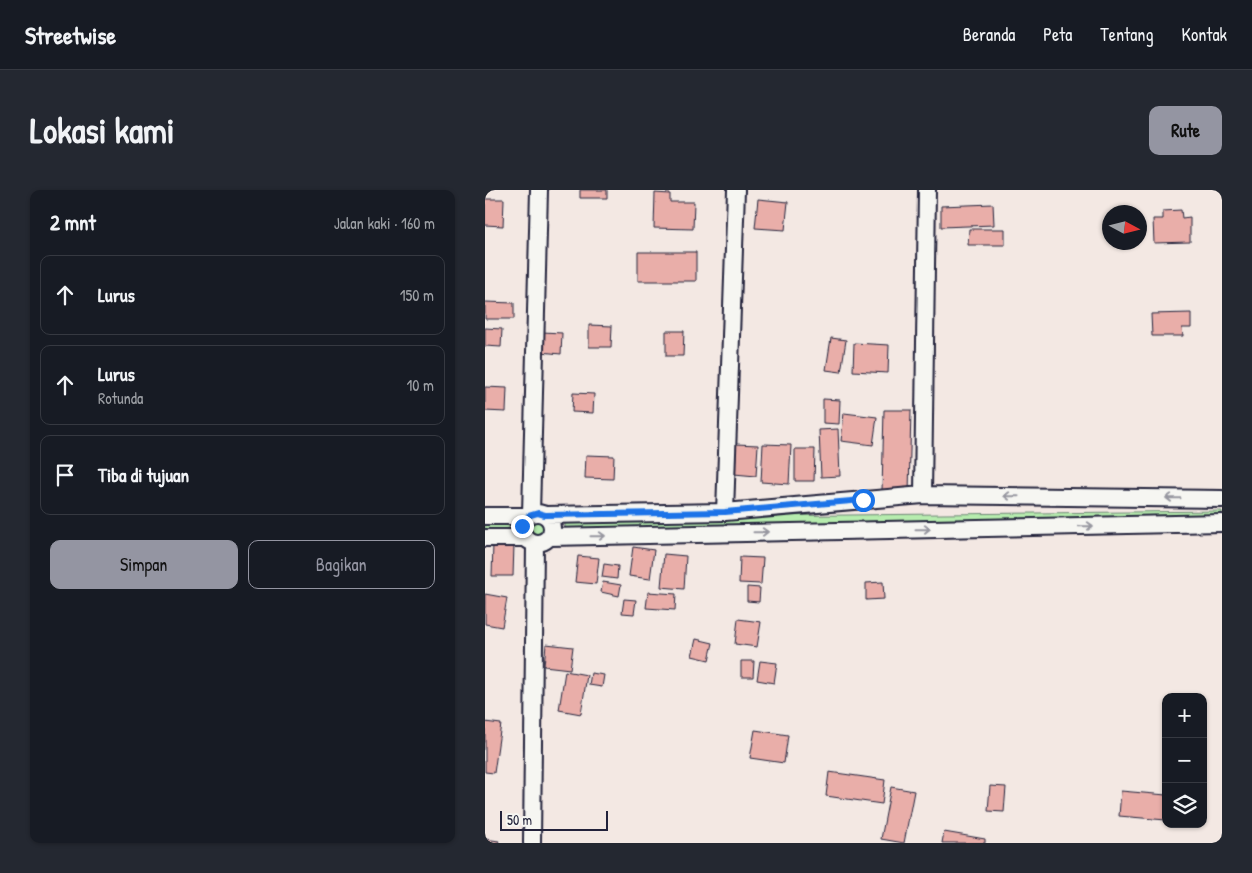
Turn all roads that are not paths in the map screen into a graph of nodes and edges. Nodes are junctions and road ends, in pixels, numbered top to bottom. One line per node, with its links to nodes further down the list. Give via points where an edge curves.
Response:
1 (539, 190): 7 (street)
2 (736, 190): 6 (street)
3 (927, 190): 4 (street)
4 (923, 495): 5 (street, one-way to 4); 6 (street)
5 (1222, 499)
6 (725, 512): 7 (street)
7 (535, 515): 8 (street); 11 (street, via 522,526); 11 (street, via 552,525)
8 (485, 516)
9 (1222, 523): 11 (street, one-way to 9)
10 (485, 538): 11 (street)
11 (537, 539): 12 (street)
12 (531, 843)

